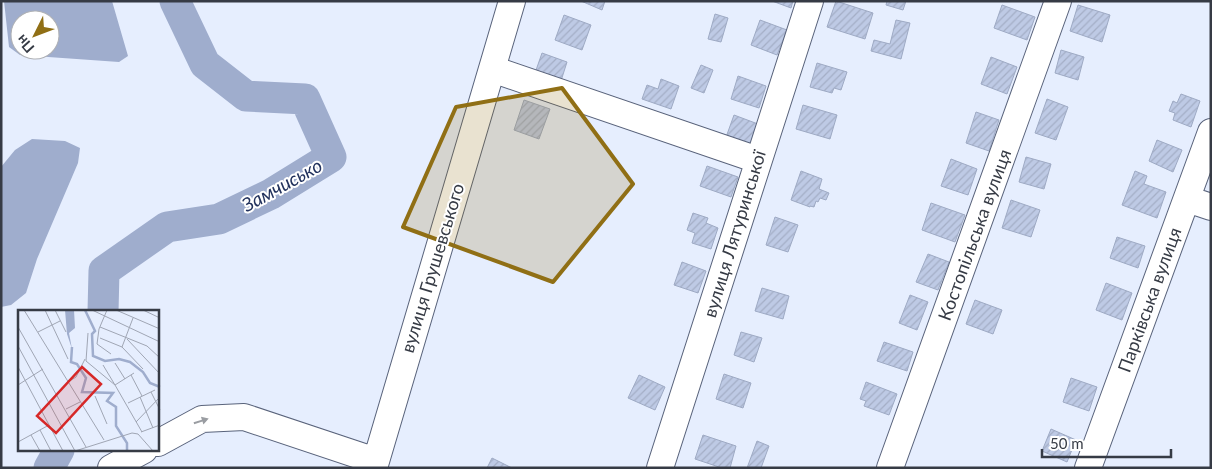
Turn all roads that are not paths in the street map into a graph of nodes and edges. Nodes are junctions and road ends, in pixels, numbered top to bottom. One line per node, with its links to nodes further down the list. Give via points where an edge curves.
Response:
1 (512, 1): 4 (street, вулиця Грушевського)
2 (810, 1): 6 (street, вулиця Лятуринської)
3 (1058, 1): 13 (street, Костопільська вулиця)
4 (492, 68): 6 (street); 10 (street, вулиця Грушевського)
5 (1211, 132): 7 (street, Парківська вулиця)
6 (758, 160): 12 (street, вулиця Лятуринської)
7 (1199, 203): 14 (street, Парківська вулиця)
8 (159, 442): 10 (street, one-way to 10, via 202,418 244,417)
9 (140, 452): 11 (street)
10 (375, 465)
11 (111, 468)
12 (660, 468)
13 (890, 468)
14 (1088, 468)

